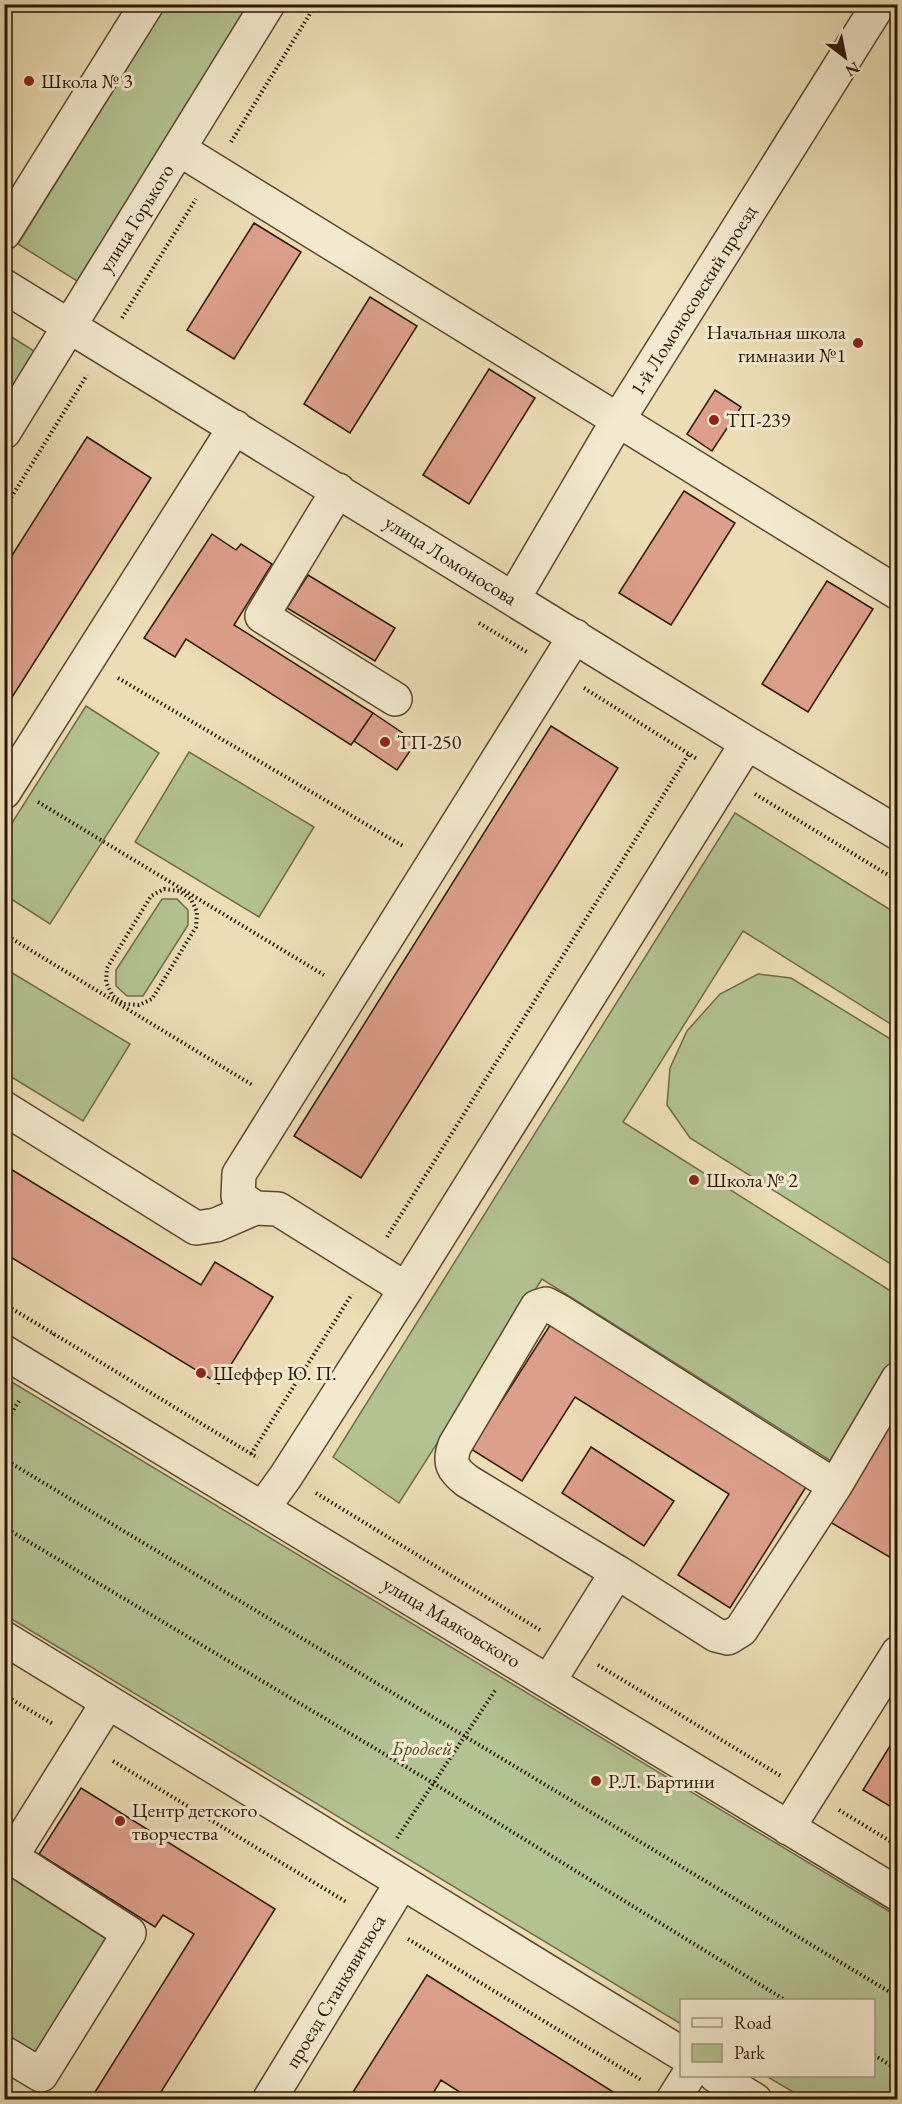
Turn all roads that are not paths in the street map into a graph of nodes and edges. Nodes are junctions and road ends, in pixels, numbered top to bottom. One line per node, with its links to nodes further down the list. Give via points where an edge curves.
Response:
1 (147, 4): 5 (street)
2 (268, 4): 4 (street, улица Горького)
3 (879, 4): 8 (street, 1-й Ломоносовский проезд)
4 (179, 149): 7 (street, улица Горького); 8 (street)
5 (4, 233)
6 (4, 286): 7 (street, улица Ломоносова)
7 (70, 326): 9 (street, улица Ломоносова); 10 (street, улица Горького)
8 (618, 420): 12 (street); 13 (street, 1-й Ломоносовский проезд)
9 (235, 427): 11 (street, улица Ломоносова); 17 (street)
10 (4, 432)
11 (338, 490): 13 (street, улица Ломоносова); 15 (street, via 262,616)
12 (897, 593)
13 (513, 599): 14 (street, улица Ломоносова)
14 (575, 636): 16 (street, улица Ломоносова); 20 (street, via 239,1174 238,1196)
15 (395, 699)
16 (747, 743): 18 (street, улица Ломоносова); 21 (street)
17 (7, 788)
18 (897, 833)
19 (4, 1108): 20 (street, via 196,1228 216,1225)
20 (255, 1209): 21 (street, via 278,1209)
21 (406, 1289): 25 (street)
22 (4, 1352): 25 (street, улица Маяковского)
23 (897, 1379): 24 (street)
24 (835, 1486): 26 (street, via 741,1630 728,1638 716,1635); 26 (street, via 559,1311 546,1304 537,1307 450,1457 455,1472 467,1481)
25 (263, 1508): 29 (street, улица Маяковского)
26 (616, 1572): 29 (street)
27 (4, 1638): 30 (street)
28 (897, 1653): 31 (street)
29 (549, 1682): 31 (street, улица Маяковского)
30 (108, 1702): 32 (street); 34 (street, via 11,1857 129,1933 41,2075)
31 (788, 1828): 33 (street, улица Маяковского)
32 (402, 1882): 35 (street); 39 (street, проезд Станкявичюса)
33 (897, 1894)
34 (4, 2053)
35 (680, 2054)
36 (687, 2077): 38 (street)
37 (718, 2077): 40 (street)
38 (663, 2093)
39 (269, 2100)
40 (755, 2100)

